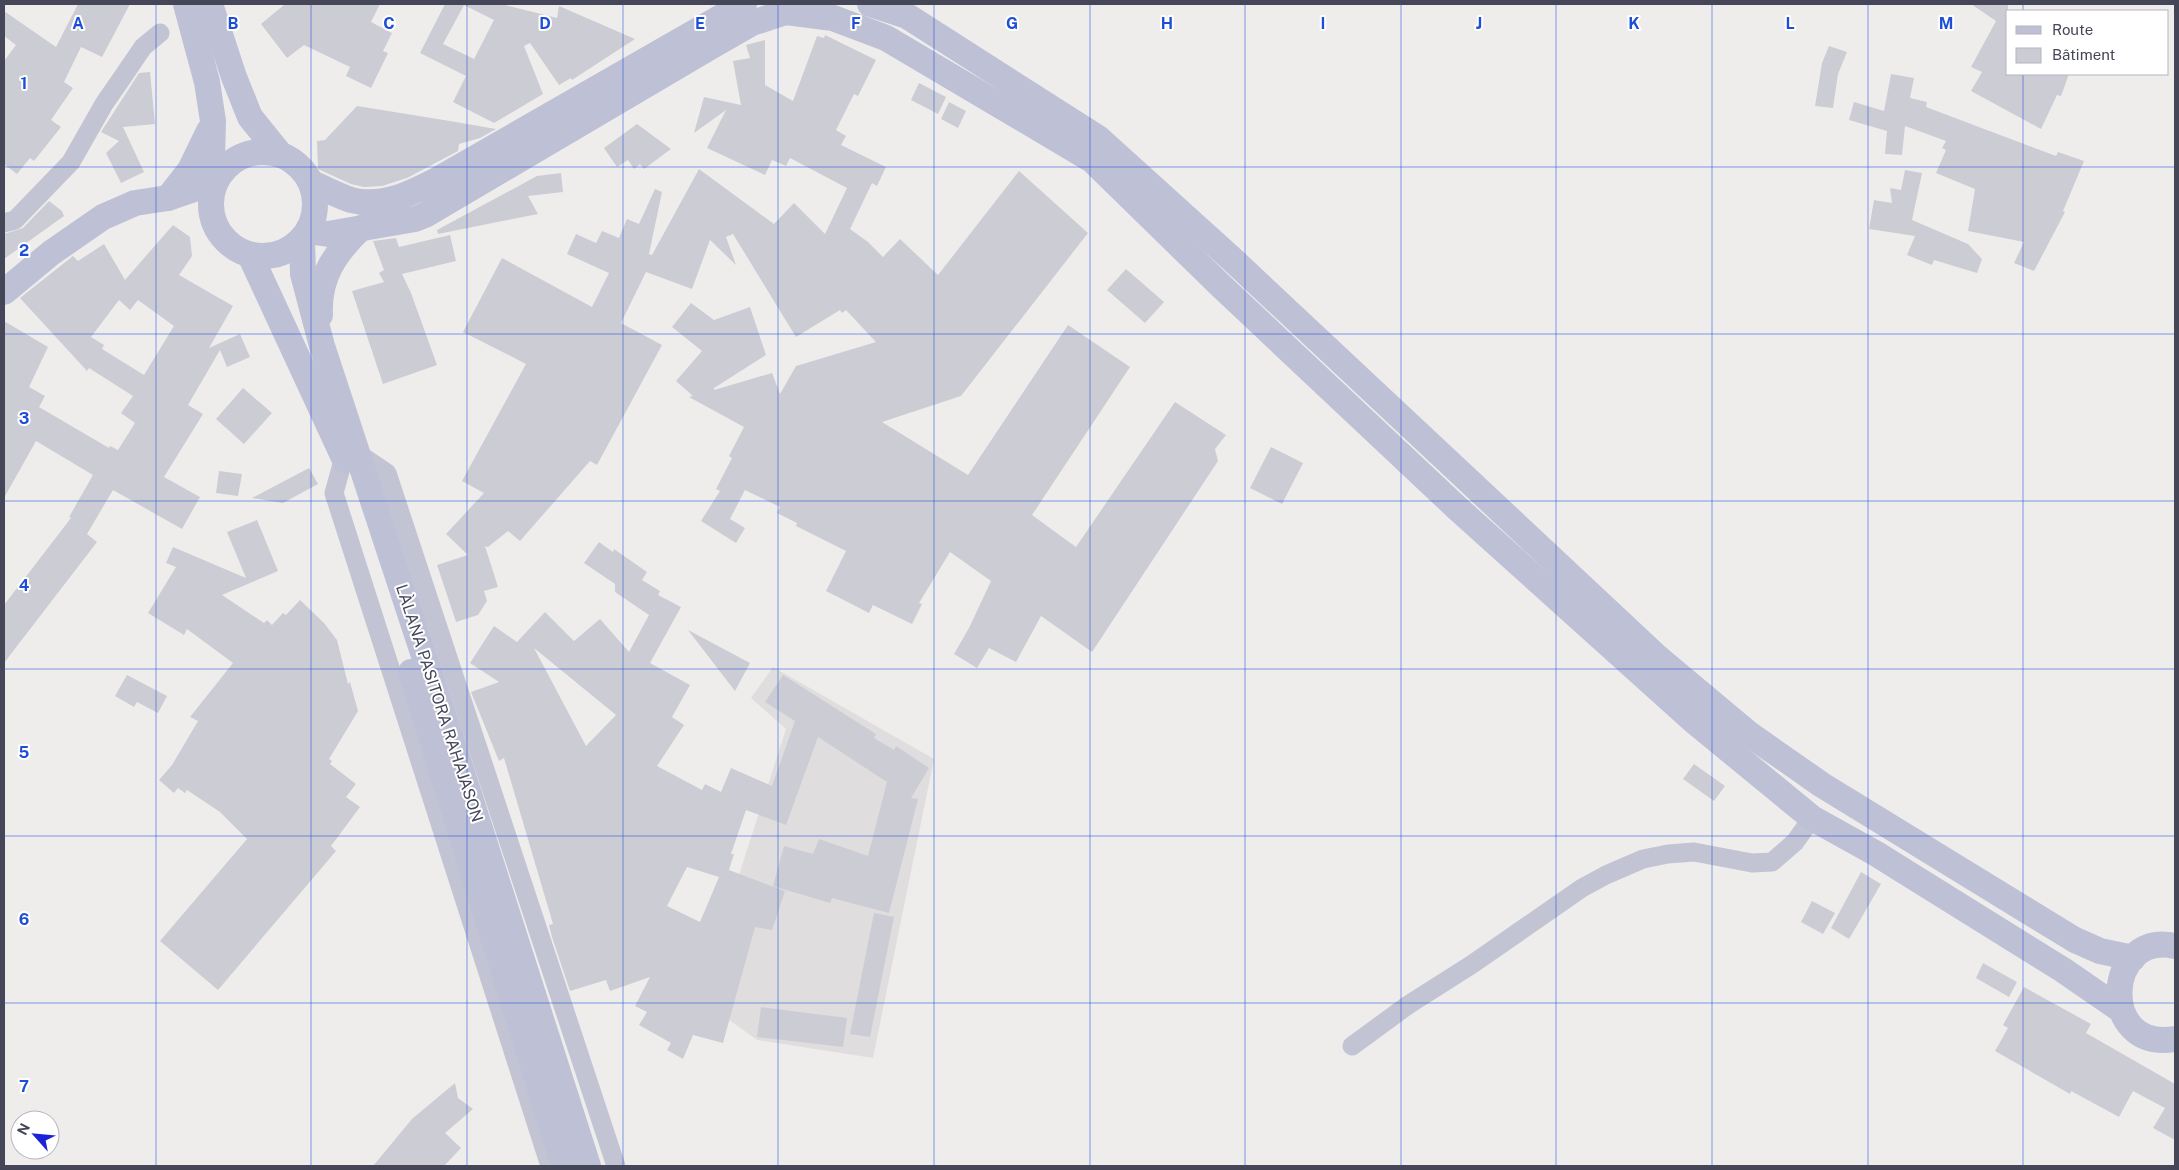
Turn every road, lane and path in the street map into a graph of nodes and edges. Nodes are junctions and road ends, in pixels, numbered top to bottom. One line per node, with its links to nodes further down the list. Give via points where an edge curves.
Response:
1 (186, 4): 6 (street, via 207,82)
2 (210, 4): 7 (street, via 250,117)
3 (744, 4): 9 (street, via 401,198 370,202 351,200)
4 (870, 4): 20 (street, via 907,16 1098,138 1657,657 1749,734 1822,786 2075,940 2100,952)
5 (160, 33): 11 (street, via 143,47 104,104 71,162 15,220)
6 (213, 121): 8 (street); 10 (street, via 190,170)
7 (279, 153): 8 (street, via 266,150 238,157); 9 (street, via 302,168)
8 (215, 182): 10 (street); 14 (street, via 210,200 212,218 220,234 233,247)
9 (311, 182): 13 (street, via 314,216)
10 (168, 198): 15 (street, via 135,203 103,216)
11 (4, 223)
12 (361, 228): 13 (street); 16 (street, via 340,248 324,276 319,303); 18 (street, via 425,215 766,17 786,12 833,18 886,38 1092,160 1456,507 1695,722)
13 (305, 235): 14 (street, via 287,251 269,256); 16 (street, LÀLANA PASITORA RAHAJASON, via 303,274)
14 (250, 255): 17 (street, LÀLANA PASITORA RAHAJASON)
15 (4, 292)
16 (322, 346): 17 (street, LÀLANA PASITORA RAHAJASON)
17 (352, 455): 24 (street, via 334,493); 25 (street, LÀLANA PASITORA RAHAJASON); 26 (street, LÀLANA PASITORA RAHAJASON); 27 (street, via 387,473)
18 (1812, 818): 21 (street, via 1875,853); 23 (street, via 1795,842 1772,862 1752,864 1694,852 1668,854 1606,875 1408,1005)
19 (2173, 941): 20 (street, via 2149,948)
20 (2133, 958): 21 (street, via 2122,973 2118,991)
21 (2121, 1010): 22 (street, via 2130,1026 2146,1037 2164,1041)
22 (2175, 1039)
23 (1352, 1046)
24 (550, 1166)
25 (564, 1166)
26 (588, 1166)
27 (616, 1166)

